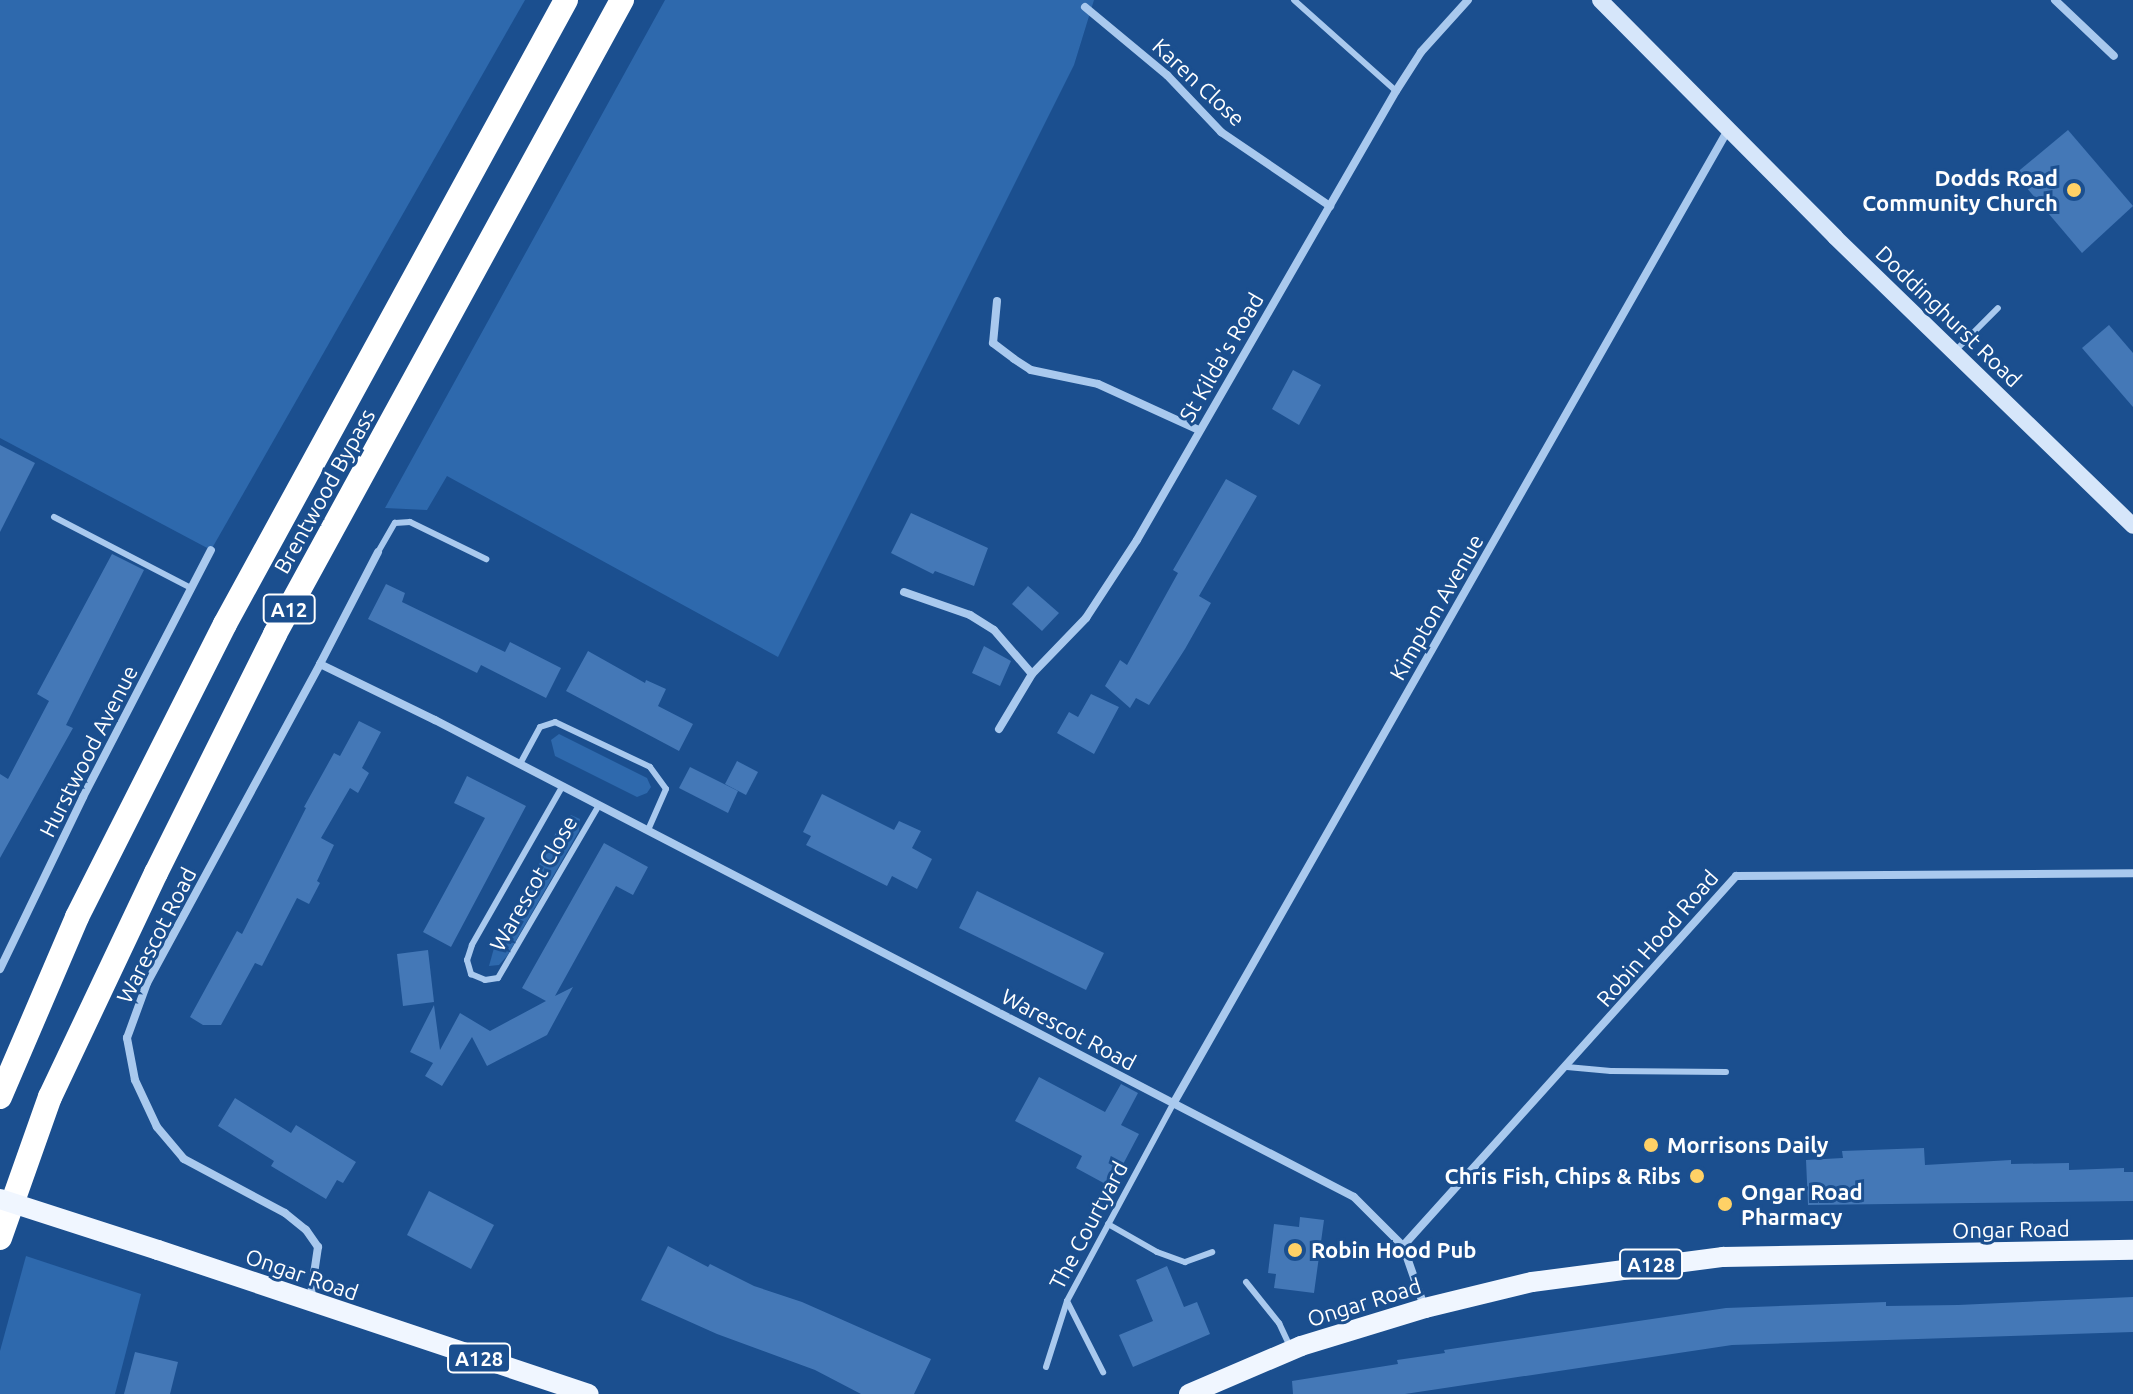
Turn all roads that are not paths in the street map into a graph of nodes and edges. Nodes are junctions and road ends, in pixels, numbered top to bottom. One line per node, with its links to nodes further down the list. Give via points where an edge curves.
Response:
1 (566, 0): 34 (highway, Brentwood Bypass / A12, via 225,624 77,917)
2 (622, 0): 38 (highway, Brentwood Bypass / A12, via 275,634 50,1097)
3 (1294, 0): 9 (lane)
4 (1468, 0): 9 (street, St Kilda's Road, via 1421,52)
5 (1600, 0): 10 (street, Doddinghurst Road)
6 (2055, 0): 8 (street)
7 (1085, 7): 11 (street, Karen Close, via 1146,55 1221,132)
8 (2114, 56)
9 (1396, 91): 11 (street, St Kilda's Road)
10 (1730, 127): 14 (street, Doddinghurst Road); 35 (street, Kimpton Avenue)
11 (1330, 206): 15 (street, St Kilda's Road)
12 (997, 301): 15 (street, via 993,343 1031,370 1098,384)
13 (1998, 308): 14 (lane)
14 (1954, 352): 17 (street, Doddinghurst Road)
15 (1199, 430): 24 (street, St Kilda's Road, via 1086,618)
16 (54, 517): 21 (lane)
17 (2133, 526)
18 (211, 550): 21 (street, Hurstwood Avenue)
19 (378, 552): 20 (lane, via 395,523 410,522); 23 (street, Warescot Road)
20 (486, 559)
21 (191, 588): 31 (street, Hurstwood Avenue)
22 (904, 592): 24 (street, via 970,615 994,630)
23 (320, 664): 26 (street, Warescot Road); 44 (street, Warescot Road, via 147,983 127,1038 135,1080 157,1127 184,1159 285,1213 318,1247)
24 (1032, 674): 25 (street, St Kilda's Road)
25 (999, 729)
26 (520, 764): 27 (street, Warescot Road); 29 (lane, via 540,727 555,722 650,767 666,789)
27 (562, 787): 28 (street, Warescot Road); 28 (lane, Warescot Close, via 472,945 467,960 471,974 498,978)
28 (598, 807): 29 (street, Warescot Road)
29 (648, 830): 35 (street, Warescot Road)
30 (2133, 873): 32 (street, Robin Hood Road, via 1736,876)
31 (0, 969)
32 (1567, 1067): 33 (lane); 39 (street, Robin Hood Road)
33 (1726, 1072)
34 (0, 1097)
35 (1173, 1104): 37 (lane, The Courtyard); 39 (street, Warescot Road, via 1354,1197)
36 (0, 1199): 44 (main road, Ongar Road / A128, bridge)
37 (1108, 1224): 41 (lane, via 1185,1262); 43 (lane, The Courtyard)
38 (0, 1238)
39 (1403, 1246): 45 (street, Warescot Road)
40 (2133, 1250): 45 (main road, Ongar Road / A128, via 1723,1257 1532,1282)
41 (1212, 1252)
42 (1246, 1282): 46 (lane, via 1279,1323)
43 (1067, 1301): 47 (lane, The Courtyard); 48 (lane)
44 (310, 1302): 49 (main road, Ongar Road / A128)
45 (1425, 1308): 46 (main road, Ongar Road / A128)
46 (1292, 1350): 50 (main road, Ongar Road / A128)
47 (1046, 1367)
48 (1103, 1372)
49 (589, 1394)
50 (1189, 1394)

